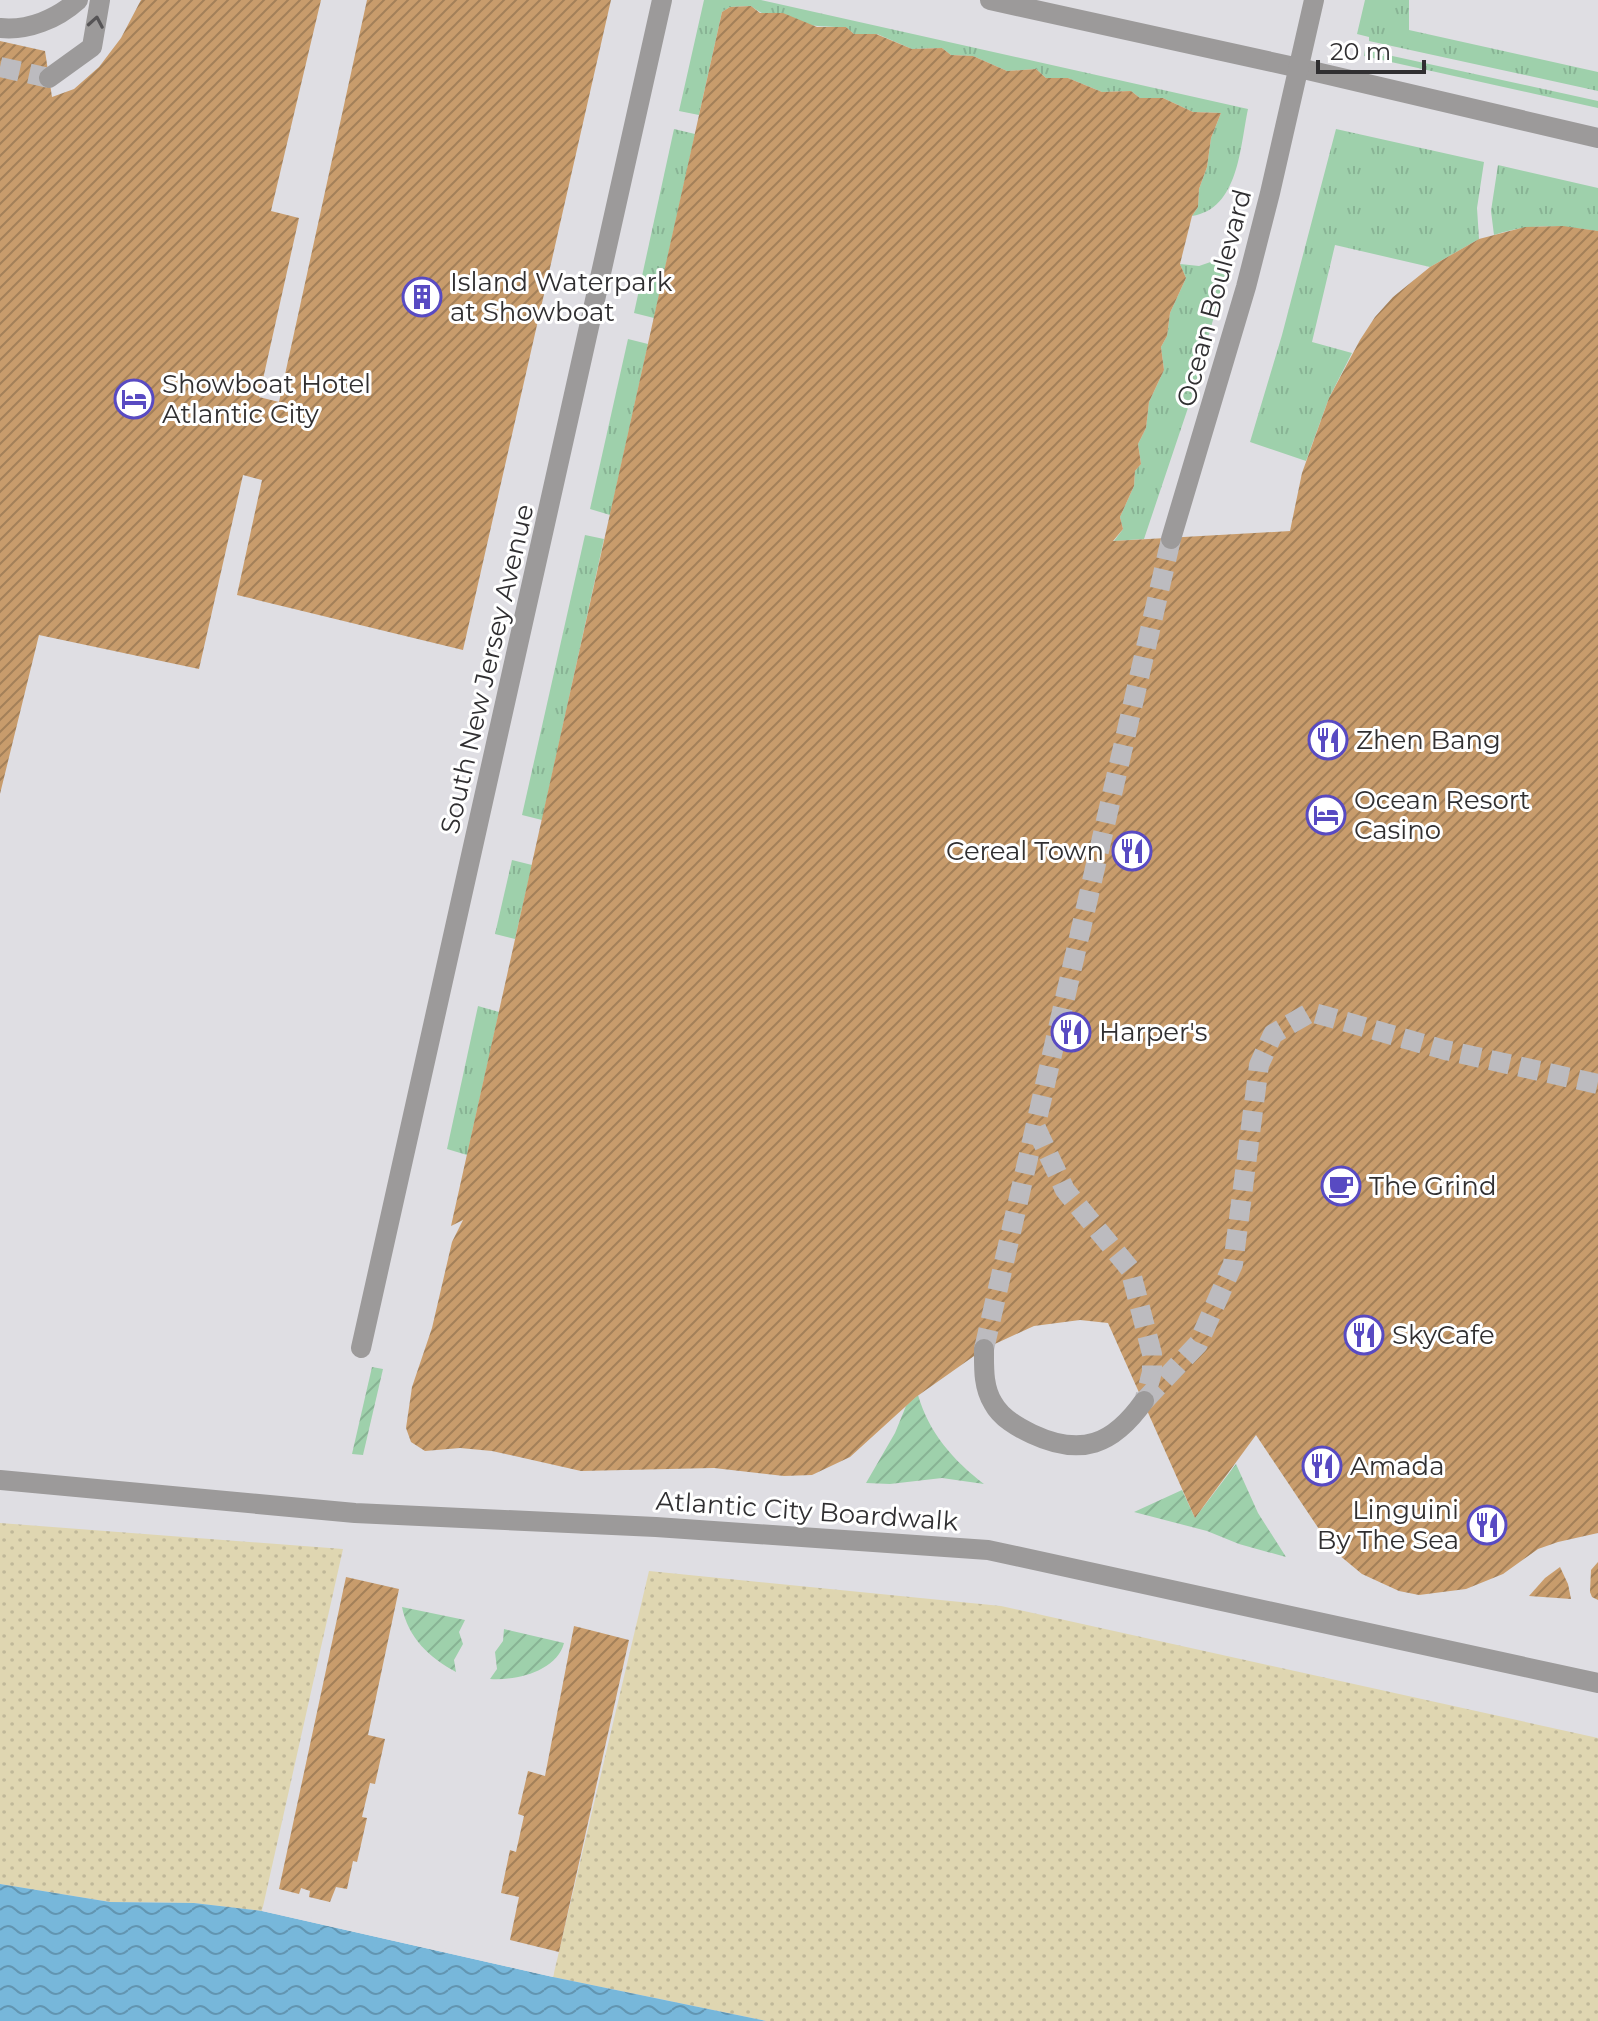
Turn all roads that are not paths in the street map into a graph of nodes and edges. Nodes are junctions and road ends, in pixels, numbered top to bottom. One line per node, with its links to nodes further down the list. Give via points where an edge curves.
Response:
1 (78, 0): 6 (street, via 38,24)
2 (100, 0): 8 (street, one-way to 2, via 92,47)
3 (662, 0): 11 (street, South New Jersey Avenue)
4 (990, 0): 7 (street)
5 (1314, 0): 7 (street, Ocean Boulevard)
6 (0, 28)
7 (1299, 68): 9 (street); 10 (street, Ocean Boulevard, via 1246,287)
8 (49, 78)
9 (1598, 138)
10 (1171, 539)
11 (361, 1348)
12 (984, 1349): 13 (street, via 985,1381 993,1403 1009,1420 1050,1441 1093,1444 1119,1430)
13 (1144, 1401)
14 (0, 1480): 15 (street, Atlantic City Boardwalk, via 355,1513 988,1550)
15 (1598, 1683)

